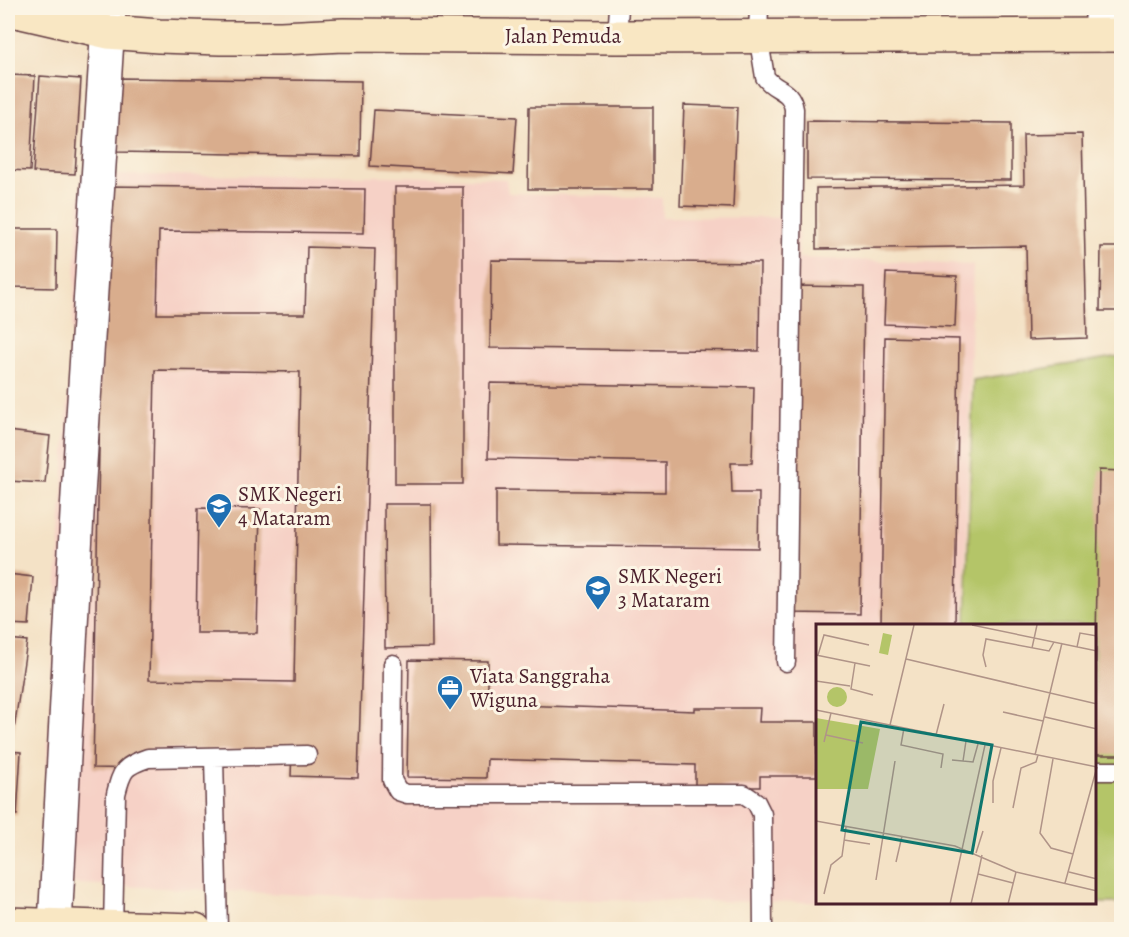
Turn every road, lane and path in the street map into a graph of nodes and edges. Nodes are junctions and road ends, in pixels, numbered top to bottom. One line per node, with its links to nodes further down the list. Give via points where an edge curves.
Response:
1 (8, 9): 2 (street, Jalan Pemuda)
2 (109, 20): 4 (street, Jalan Pemuda, via 159,36 220,38); 13 (street)
3 (759, 21): 4 (street, Jalan Pemuda); 5 (street, Jalan Pemuda); 6 (lane, via 765,77 788,93 794,109)
4 (618, 22)
5 (1108, 26)
6 (786, 662)
7 (393, 664): 17 (lane, via 392,780 398,791 744,795 756,802 762,814)
8 (307, 755): 9 (lane)
9 (214, 757): 14 (lane, via 148,758 129,764 121,774 116,794); 16 (lane)
10 (1096, 771): 11 (lane)
11 (1122, 771)
12 (8, 924): 13 (street)
13 (55, 925): 14 (street)
14 (113, 927): 15 (street)
15 (195, 930)
16 (218, 930)
17 (763, 930)

